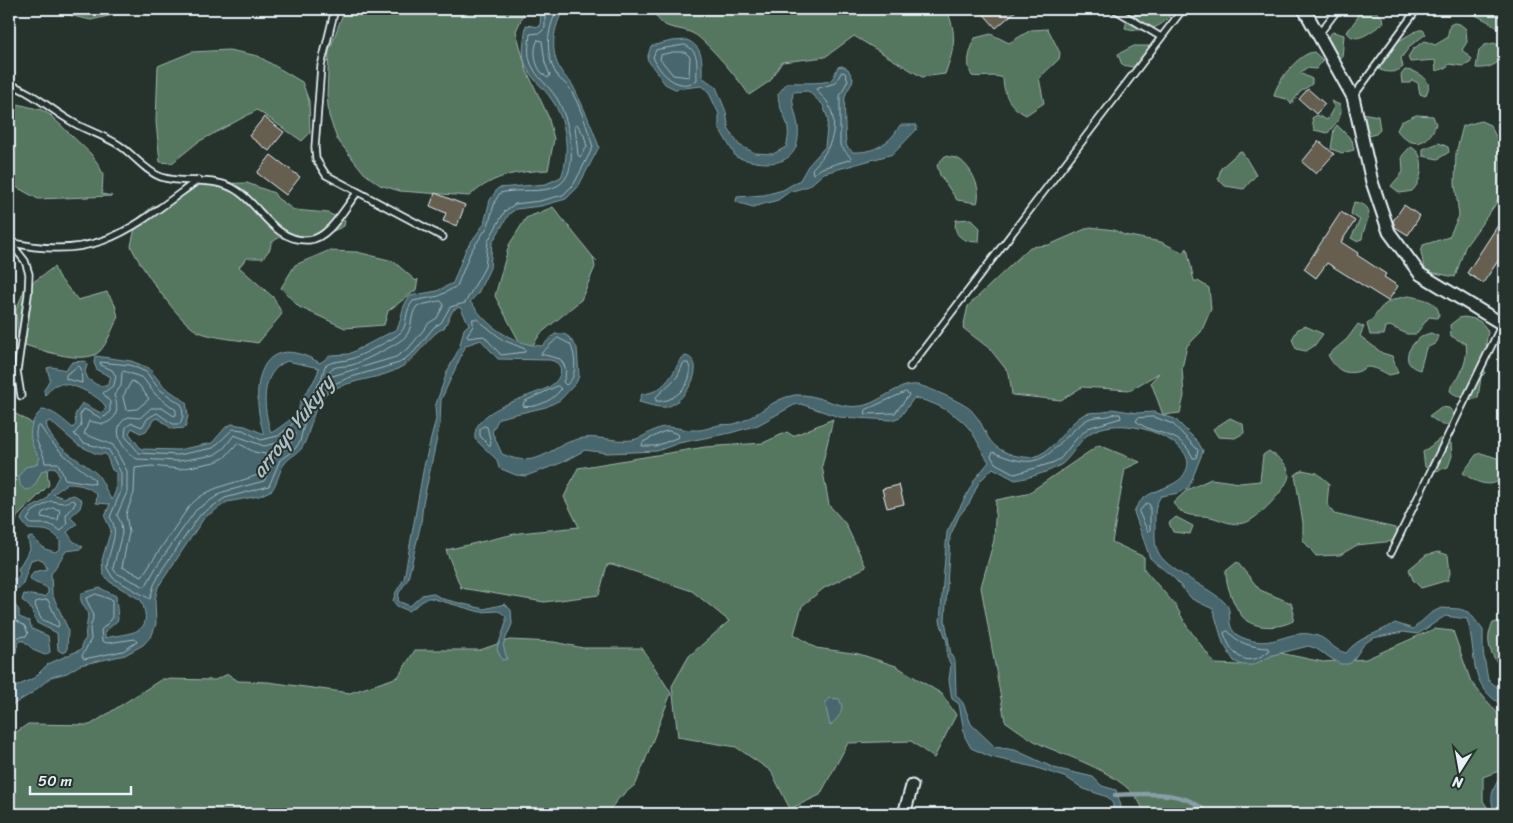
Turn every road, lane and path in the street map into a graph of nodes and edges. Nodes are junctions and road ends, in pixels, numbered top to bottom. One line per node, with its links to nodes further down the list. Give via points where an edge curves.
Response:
1 (335, 9): 12 (lane, via 321,66 316,159 326,175)
2 (1114, 9): 8 (lane)
3 (1183, 9): 8 (lane)
4 (1304, 9): 7 (street)
5 (1338, 9): 7 (lane)
6 (1417, 9): 10 (lane)
7 (1319, 34): 10 (street)
8 (1161, 37): 16 (lane)
9 (9, 84): 11 (lane, via 118,145 162,177)
10 (1352, 97): 15 (street, via 1372,182 1388,232 1420,274)
11 (198, 180): 12 (lane, via 239,192 277,231 309,240 328,229); 14 (lane, via 143,221 100,243 83,248 58,248)
12 (357, 193): 13 (lane)
13 (443, 237)
14 (10, 242): 17 (lane, via 25,262 29,274 17,371)
15 (1503, 325): 18 (lane)
16 (910, 367)
17 (21, 396)
18 (1391, 553)
19 (912, 786): 20 (street)
20 (904, 814)

